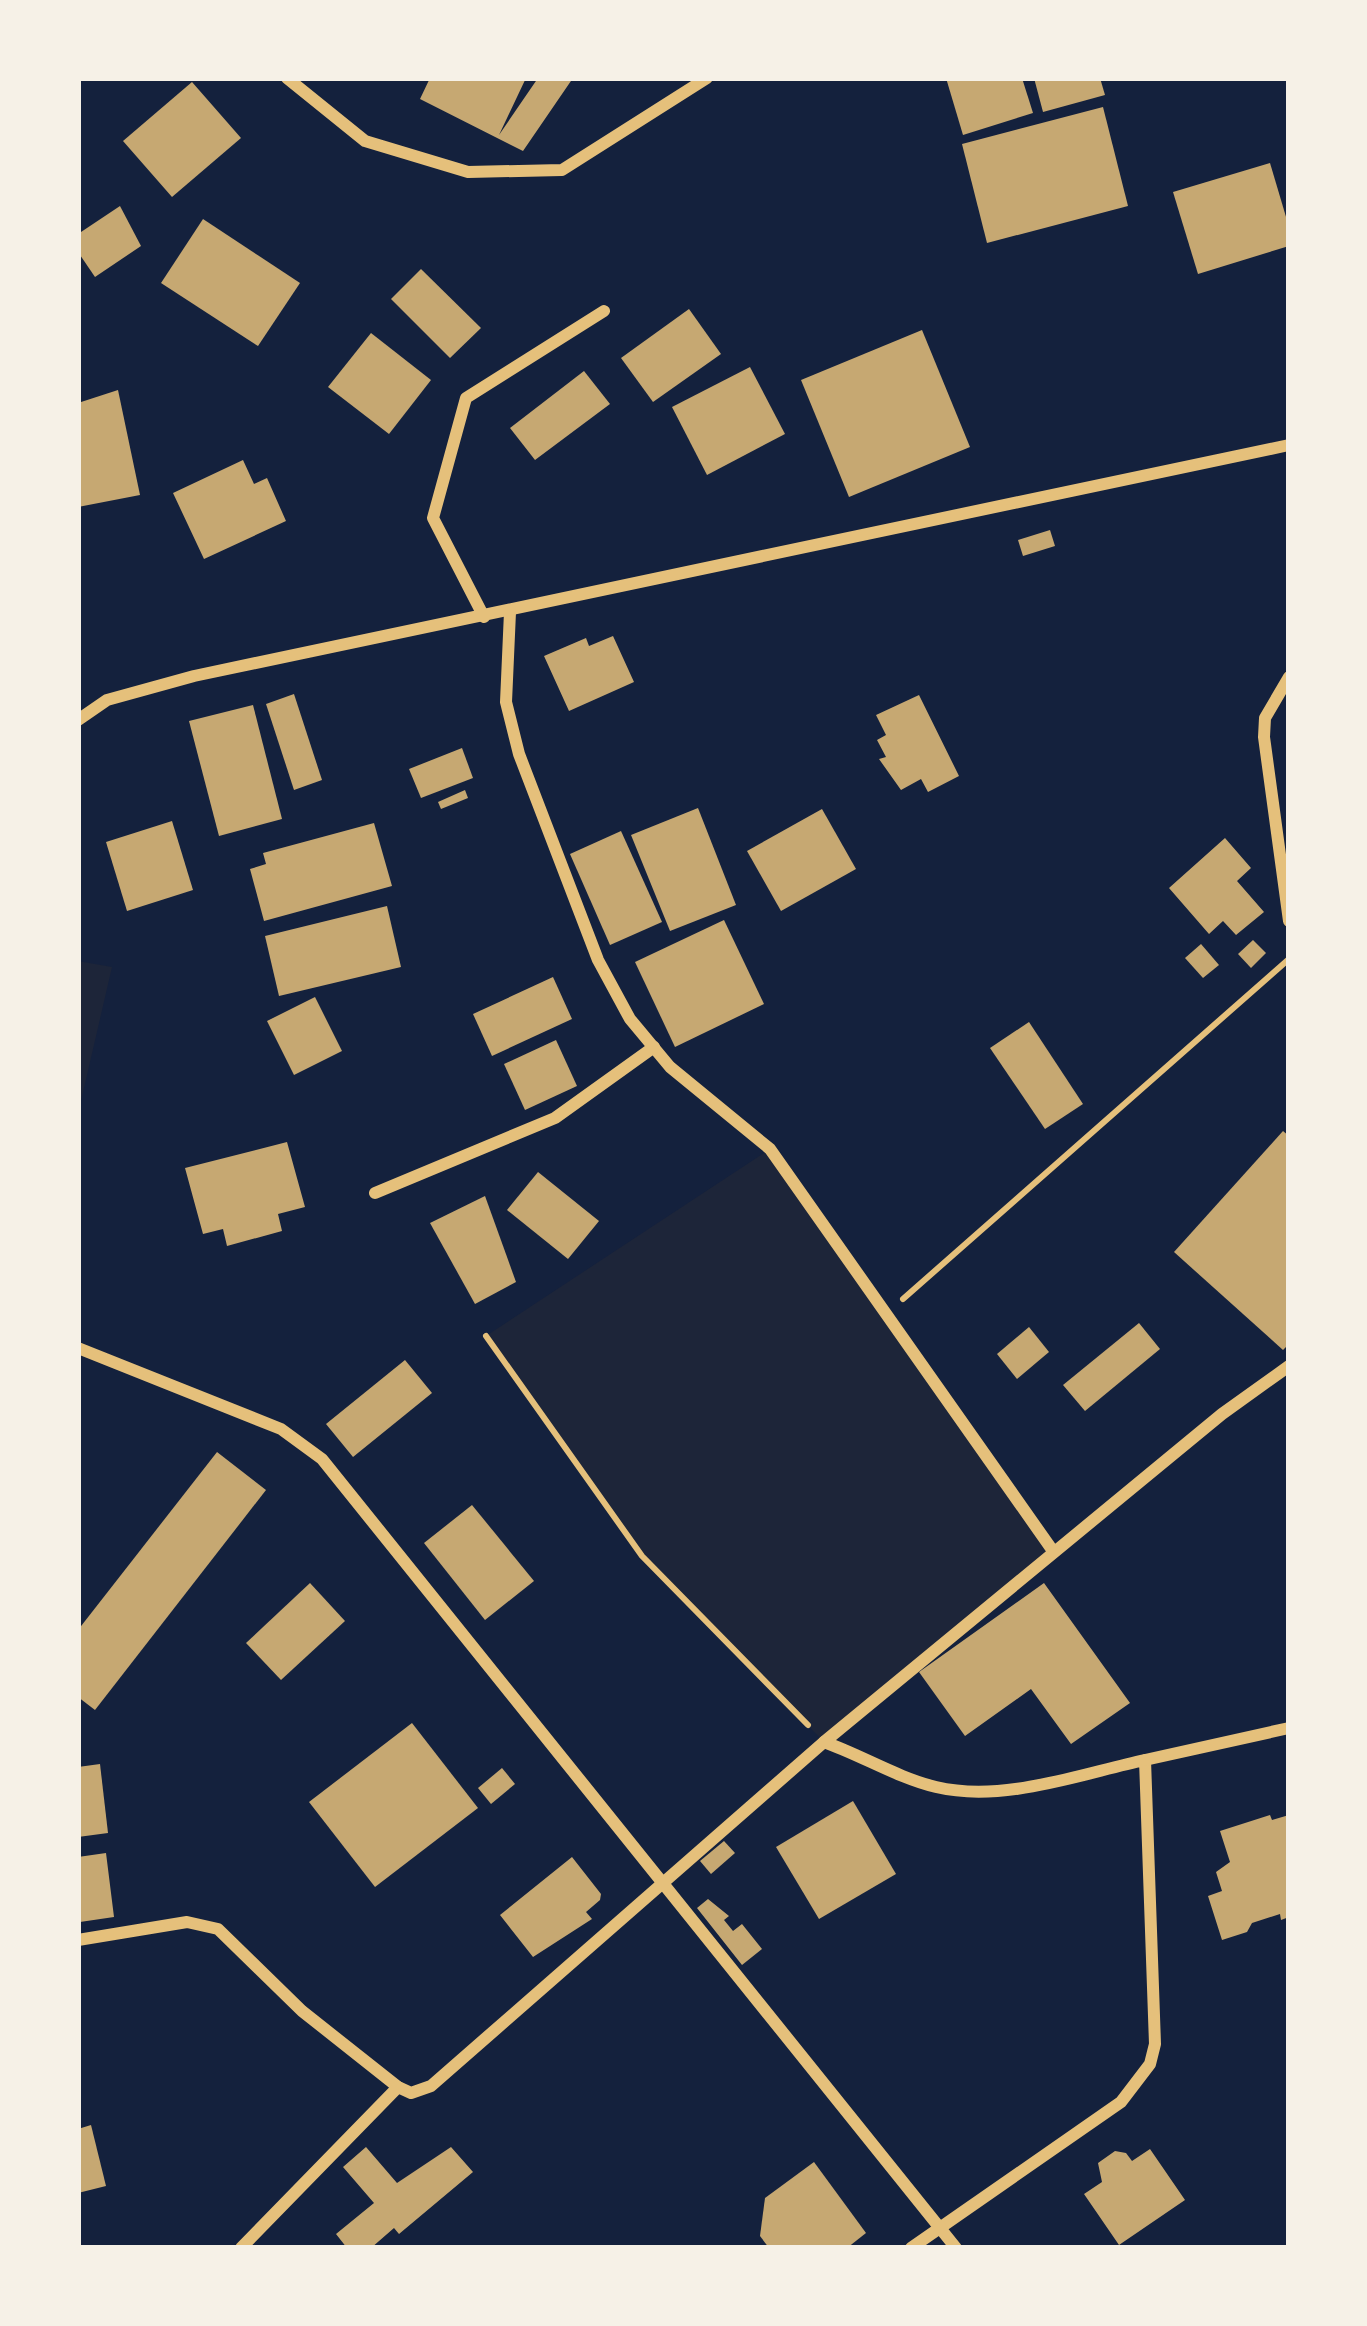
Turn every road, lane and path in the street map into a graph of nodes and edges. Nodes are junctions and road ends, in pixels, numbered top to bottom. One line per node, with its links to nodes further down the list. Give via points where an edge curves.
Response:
1 (287, 78): 2 (street, via 365,141 467,172 562,170)
2 (707, 78)
3 (604, 311): 6 (street, via 466,398 433,518)
4 (1289, 445): 5 (street)
5 (510, 612): 6 (street); 11 (street, via 506,702 519,754 598,960)
6 (484, 617): 8 (street, via 194,676 107,700)
7 (1289, 677): 9 (street, via 1265,718 1264,736)
8 (78, 720)
9 (1289, 921)
10 (1289, 959): 13 (path)
11 (653, 1047): 12 (street, via 555,1118); 13 (street, via 770,1148)
12 (375, 1193)
13 (887, 1314): 17 (street)
14 (486, 1336): 19 (path, via 642,1556)
15 (78, 1348): 21 (street, via 281,1429 322,1459)
16 (1289, 1366): 17 (street)
17 (1053, 1551): 19 (street)
18 (1289, 1728): 20 (street)
19 (824, 1742): 20 (street, via 963,1791 1002,1791); 21 (street)
20 (1145, 1760): 24 (street, via 1150,2064 1121,2102)
21 (665, 1880): 23 (street, via 431,2086 411,2093); 24 (street)
22 (78, 1940): 23 (street, via 187,1922 218,1929 302,2011)
23 (398, 2087): 25 (street)
24 (939, 2227): 26 (street); 27 (street)
25 (241, 2248)
26 (911, 2248)
27 (956, 2248)

